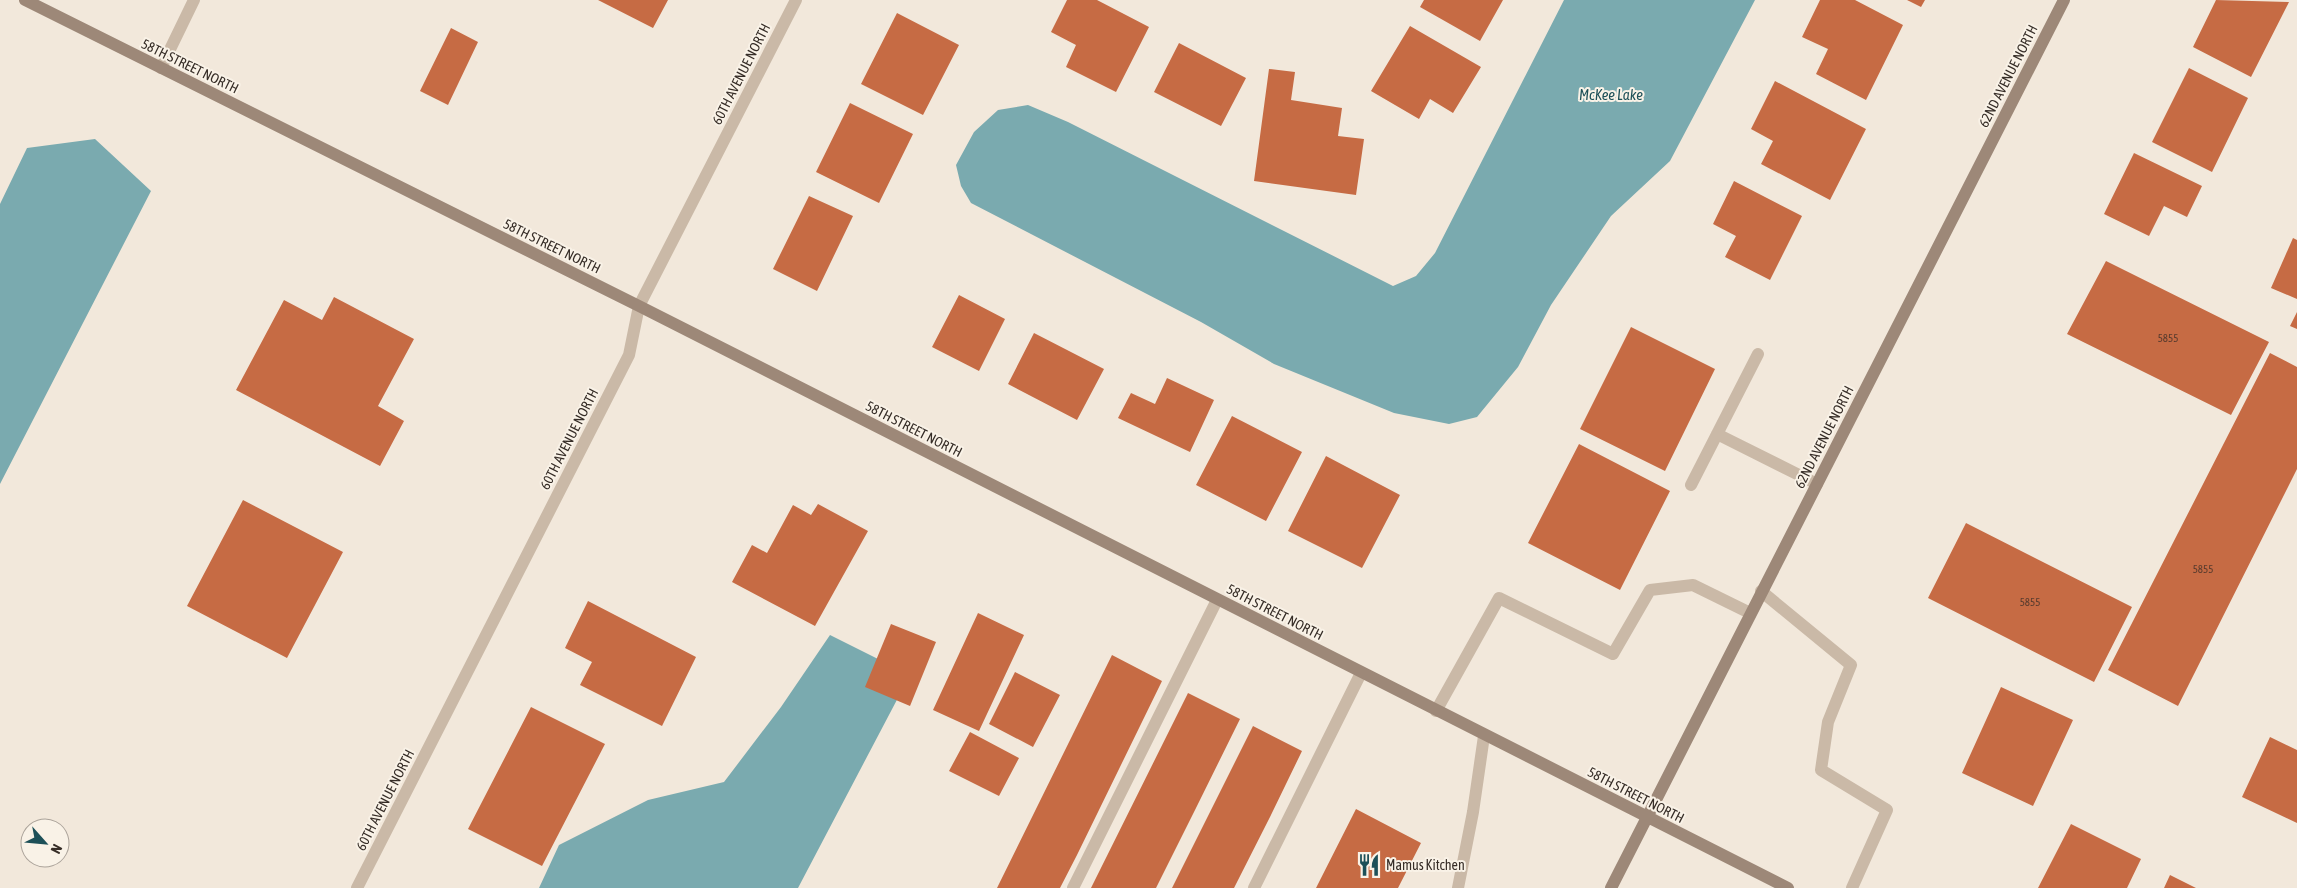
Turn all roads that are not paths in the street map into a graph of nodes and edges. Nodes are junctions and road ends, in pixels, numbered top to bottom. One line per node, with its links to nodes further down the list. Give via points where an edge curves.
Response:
1 (24, 0): 5 (street, 58TH STREET NORTH)
2 (194, 0): 5 (street)
3 (796, 0): 6 (street, 60TH AVENUE NORTH)
4 (2064, 0): 9 (street, 62ND AVENUE NORTH)
5 (161, 68): 6 (street, 58TH STREET NORTH)
6 (639, 306): 12 (street, 58TH STREET NORTH); 18 (street, 60TH AVENUE NORTH, via 629,355)
7 (1758, 354): 8 (street)
8 (1718, 434): 9 (street); 10 (street)
9 (1817, 484): 11 (street, 62ND AVENUE NORTH)
10 (1691, 485)
11 (1761, 592): 13 (street, 62ND AVENUE NORTH); 24 (street, via 1851,665 1828,722 1821,770 1887,810)
12 (1218, 600): 14 (street, 58TH STREET NORTH); 19 (street)
13 (1750, 613): 15 (street, via 1693,584 1650,590 1613,654 1499,598); 17 (street, 62ND AVENUE NORTH)
14 (1361, 673): 15 (street, 58TH STREET NORTH); 20 (street)
15 (1436, 711): 16 (street, 58TH STREET NORTH)
16 (1484, 736): 17 (street, 58TH STREET NORTH); 21 (street)
17 (1646, 817): 22 (street, 62ND AVENUE NORTH); 23 (street, 58TH STREET NORTH)
18 (357, 888)
19 (1073, 888)
20 (1254, 888)
21 (1458, 888)
22 (1610, 888)
23 (1788, 888)
24 (1852, 888)

